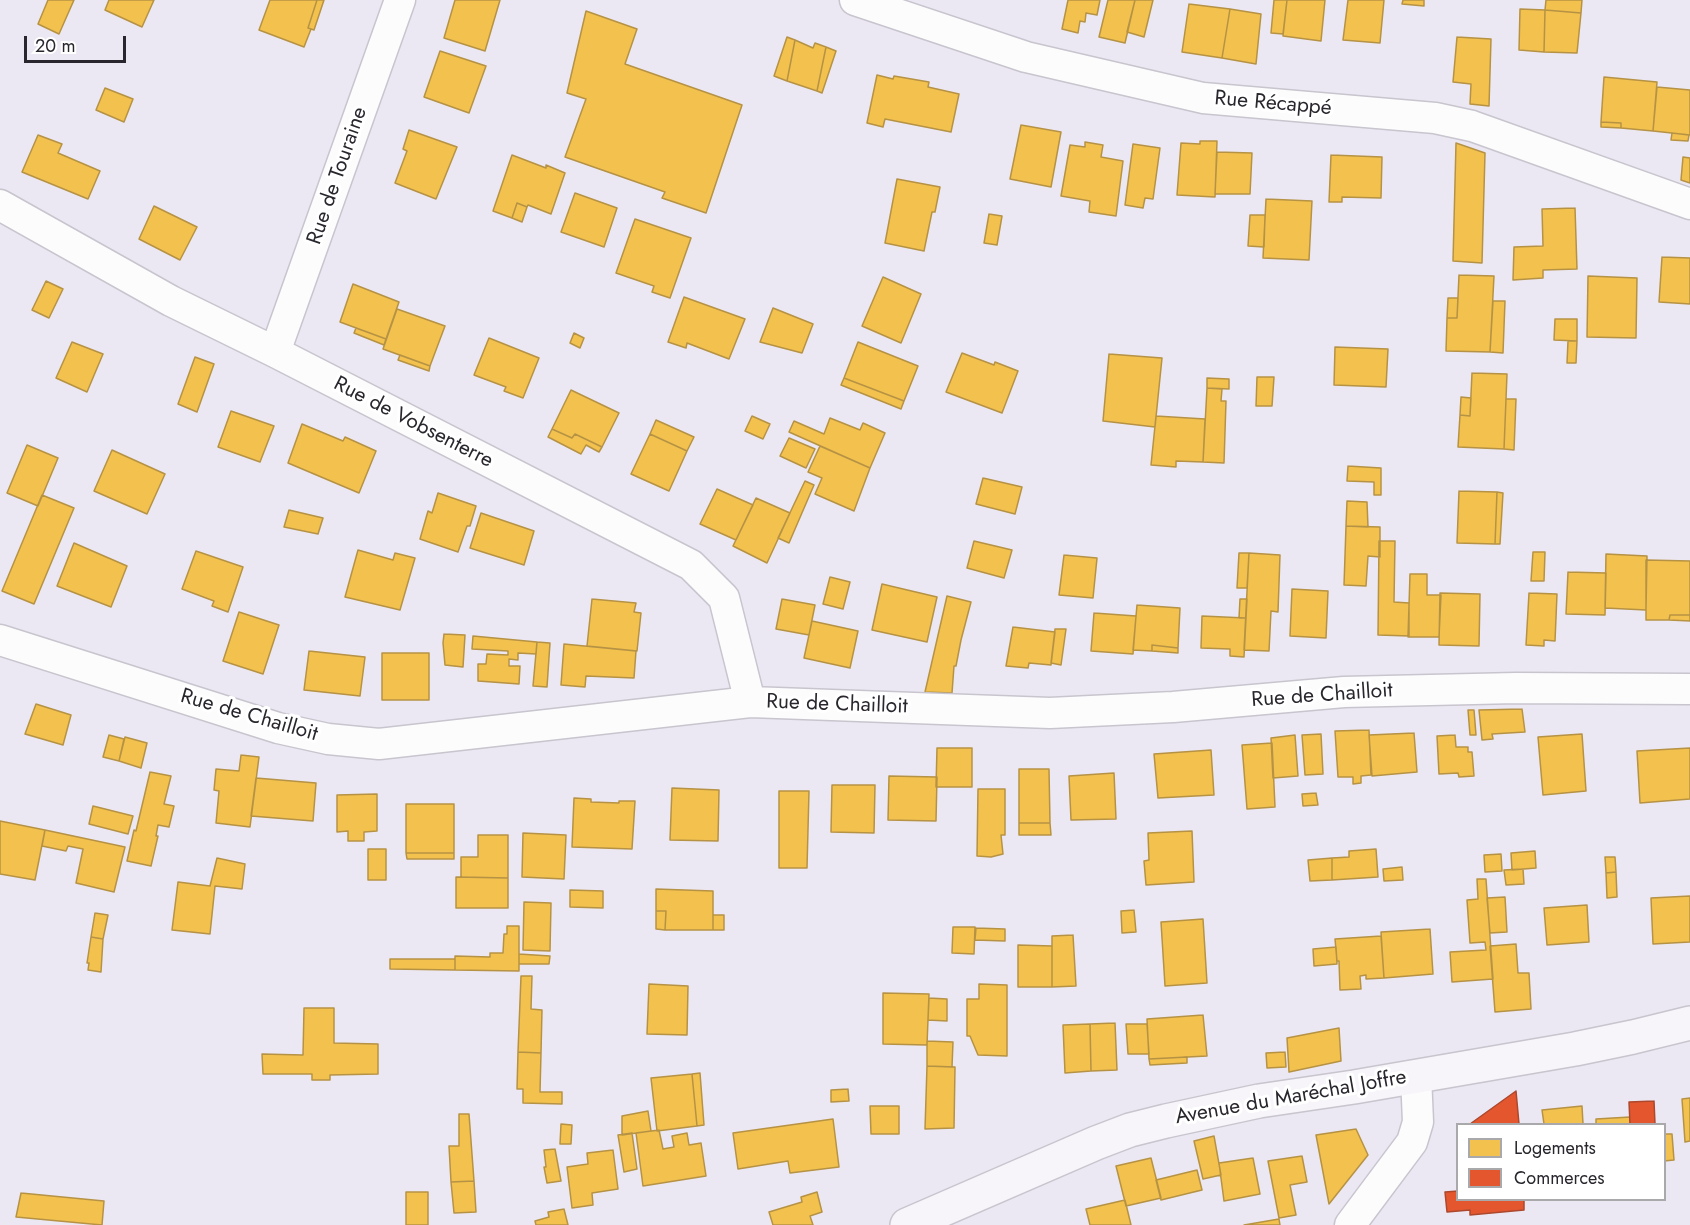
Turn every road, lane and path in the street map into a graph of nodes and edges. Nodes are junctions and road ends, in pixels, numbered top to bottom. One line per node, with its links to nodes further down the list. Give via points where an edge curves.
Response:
1 (400, 0): 5 (street, Rue de Touraine)
2 (855, 0): 3 (street, Rue Récappé, via 1026,57 1203,98 1435,118 1472,126)
3 (1690, 204)
4 (0, 205): 5 (street, Rue de Vobsenterre, via 171,301)
5 (275, 352): 8 (street, Rue de Vobsenterre, via 691,565 724,598)
6 (0, 639): 8 (street, Rue de Chailloit, via 278,728 327,739 379,744)
7 (1690, 689): 8 (street, Rue de Chailloit, via 1344,692 1050,713)
8 (750, 702)
9 (1690, 1023): 10 (street, Avenue du Maréchal Joffre, via 1575,1049)
10 (1416, 1076): 11 (street, Avenue du Maréchal Joffre, via 1259,1101 1130,1130); 12 (street, via 1418,1122 1412,1142)
11 (907, 1225)
12 (1350, 1225)

